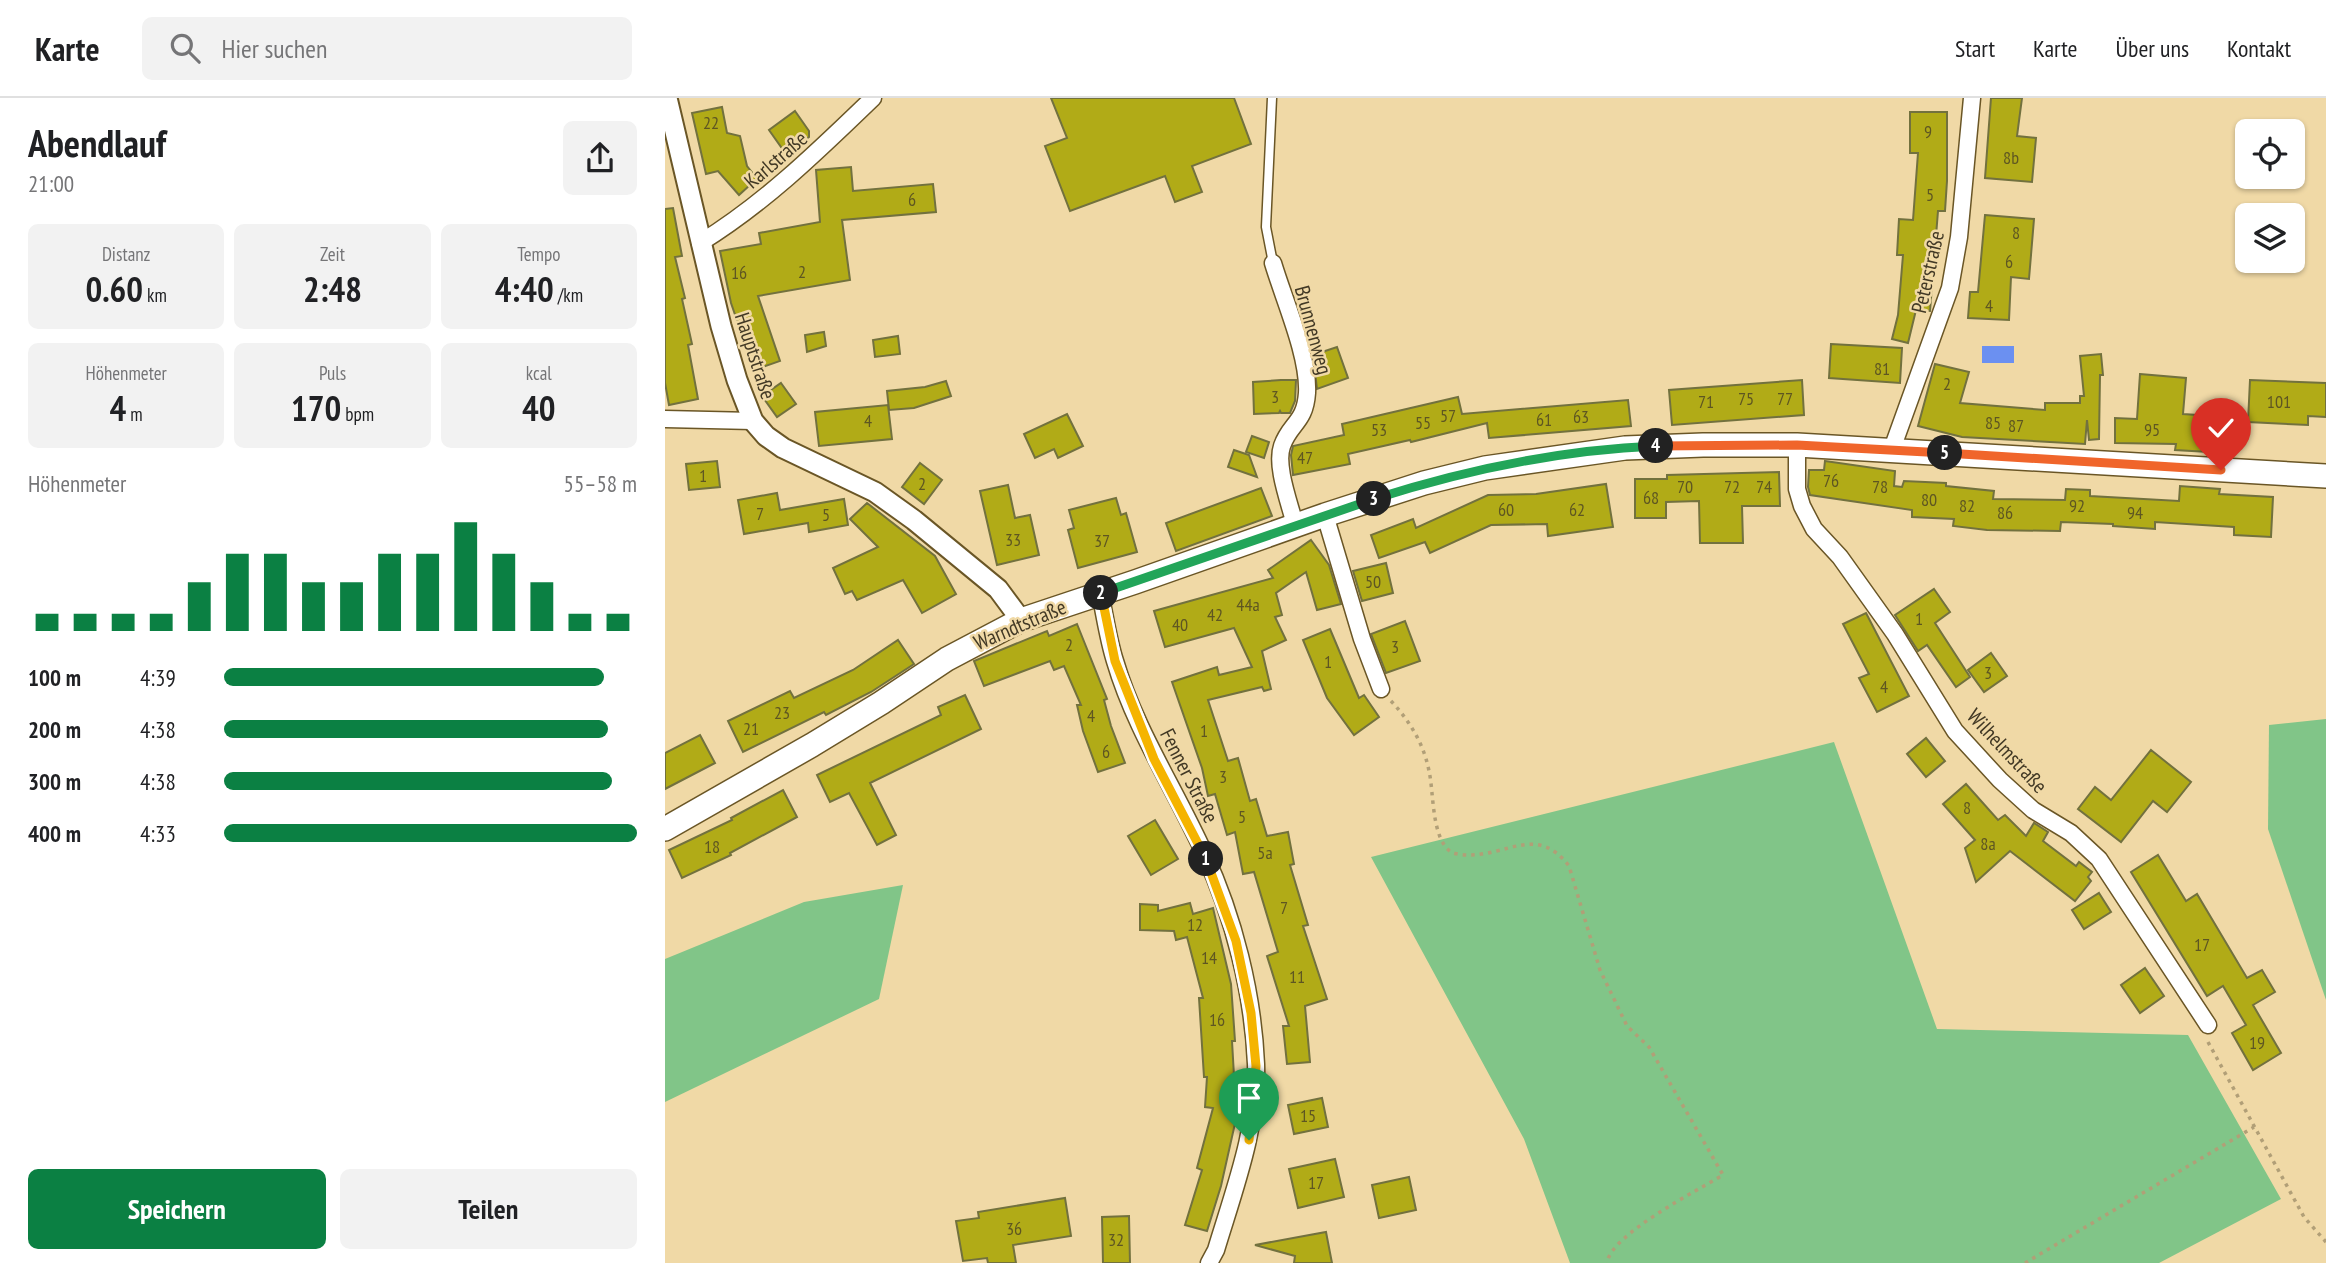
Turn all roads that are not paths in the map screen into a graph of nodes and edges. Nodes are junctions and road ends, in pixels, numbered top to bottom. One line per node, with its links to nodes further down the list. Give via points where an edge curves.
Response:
1 (667, 98): 5 (street, Hauptstraße)
2 (873, 98): 5 (street, Karlstraße, via 777,188)
3 (1272, 98): 6 (lane, via 1266,227)
4 (1972, 98): 10 (street, Peterstraße, via 1959,237 1949,288)
5 (699, 243): 8 (street, Hauptstraße)
6 (1273, 263): 13 (street, Brunnenweg, via 1305,364 1305,412 1281,448)
7 (665, 419): 8 (street)
8 (753, 421): 15 (street, Hauptstraße, via 783,448 875,492 914,520 998,589)
9 (1797, 445): 10 (main road, Warndtstraße); 12 (main road, Warndtstraße, via 1625,448 1553,458 1485,468); 18 (street, Wilhelmstraße, via 1797,489 1814,529 1840,557 1895,635 1955,731 2033,810 2071,833 2099,859)
10 (1892, 449): 11 (main road, Warndtstraße)
11 (2326, 476)
12 (1325, 514): 13 (main road, Warndtstraße); 16 (street)
13 (1295, 525): 14 (main road, Warndtstraße)
14 (1100, 593): 15 (main road, Warndtstraße); 19 (street, Fenner Straße, via 1115,661 1154,759 1205,854 1236,941 1251,1013 1256,1066 1249,1140)
15 (1021, 620): 17 (main road, Warndtstraße, via 947,659 824,738)
16 (1381, 689)
17 (665, 829)
18 (2208, 1026)
19 (1209, 1263)

